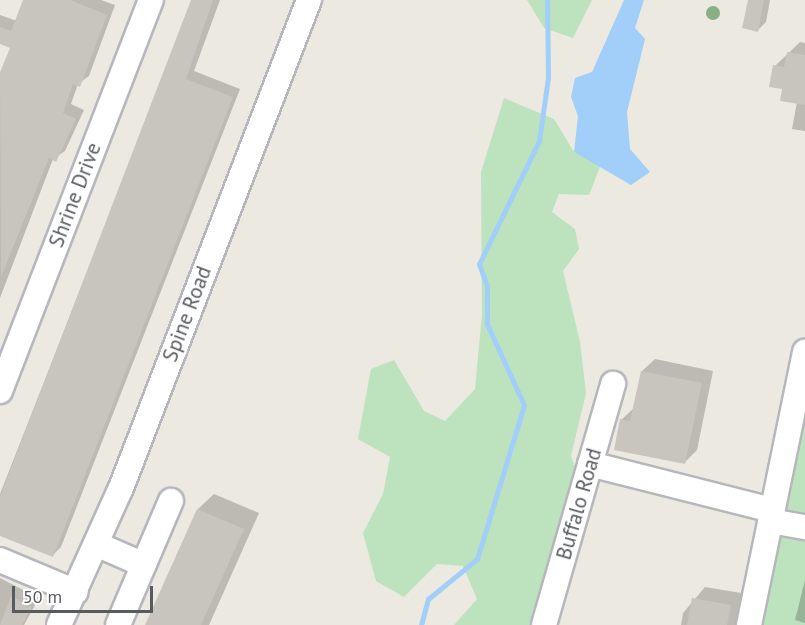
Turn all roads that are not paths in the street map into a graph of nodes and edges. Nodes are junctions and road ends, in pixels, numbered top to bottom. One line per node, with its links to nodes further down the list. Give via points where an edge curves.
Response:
1 (309, 0): 10 (street, Spine Road)
2 (142, 2): 5 (street, Shrine Drive)
3 (805, 352): 8 (street)
4 (613, 384): 6 (street, Buffalo Road)
5 (0, 391)
6 (591, 464): 8 (street); 16 (street, Buffalo Road)
7 (171, 501): 12 (street)
8 (771, 515): 9 (street); 17 (street)
9 (805, 527)
10 (96, 544): 12 (street); 13 (street, Spine Road)
11 (0, 560): 13 (street)
12 (144, 565): 15 (street)
13 (76, 592): 14 (street, Spine Road)
14 (59, 625)
15 (118, 625)
16 (544, 625)
17 (749, 625)

